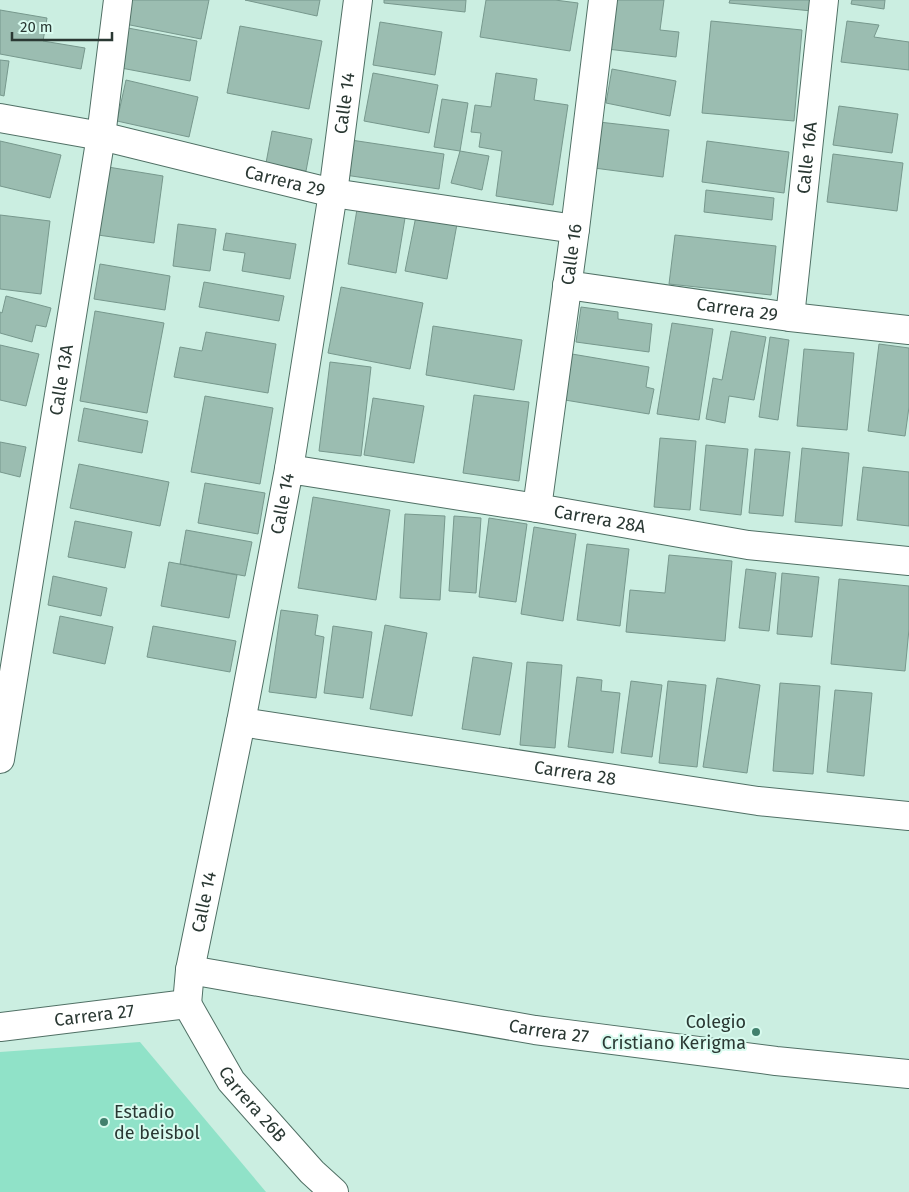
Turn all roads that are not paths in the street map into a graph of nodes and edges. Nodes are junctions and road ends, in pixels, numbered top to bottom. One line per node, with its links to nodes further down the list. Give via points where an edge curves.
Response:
1 (118, 0): 6 (street, Calle 13A)
2 (358, 0): 7 (street, Calle 14)
3 (603, 0): 8 (street, Calle 16)
4 (824, 0): 10 (street, Calle 16A)
5 (0, 118): 6 (street, Carrera 29)
6 (101, 136): 7 (street, Carrera 29); 16 (street, Calle 13A)
7 (333, 193): 8 (street, Carrera 29); 12 (street, Calle 14)
8 (574, 229): 9 (street, Calle 16)
9 (567, 284): 10 (street, Carrera 29); 13 (street, Calle 16)
10 (790, 317): 11 (street, Carrera 29)
11 (909, 330)
12 (289, 469): 13 (street, Carrera 28A); 15 (street, Calle 14)
13 (537, 508): 14 (street, Carrera 28A, via 748,545)
14 (909, 561)
15 (241, 722): 17 (street, Carrera 28, via 758,801); 18 (street, Calle 14)
16 (0, 759)
17 (909, 816)
18 (190, 970): 19 (street, Calle 14); 21 (street, Carrera 27, via 535,1030 776,1061)
19 (188, 1004): 20 (street, Carrera 27); 22 (street, Carrera 26B, via 231,1081 312,1172)
20 (0, 1027)
21 (909, 1074)
22 (334, 1192)

